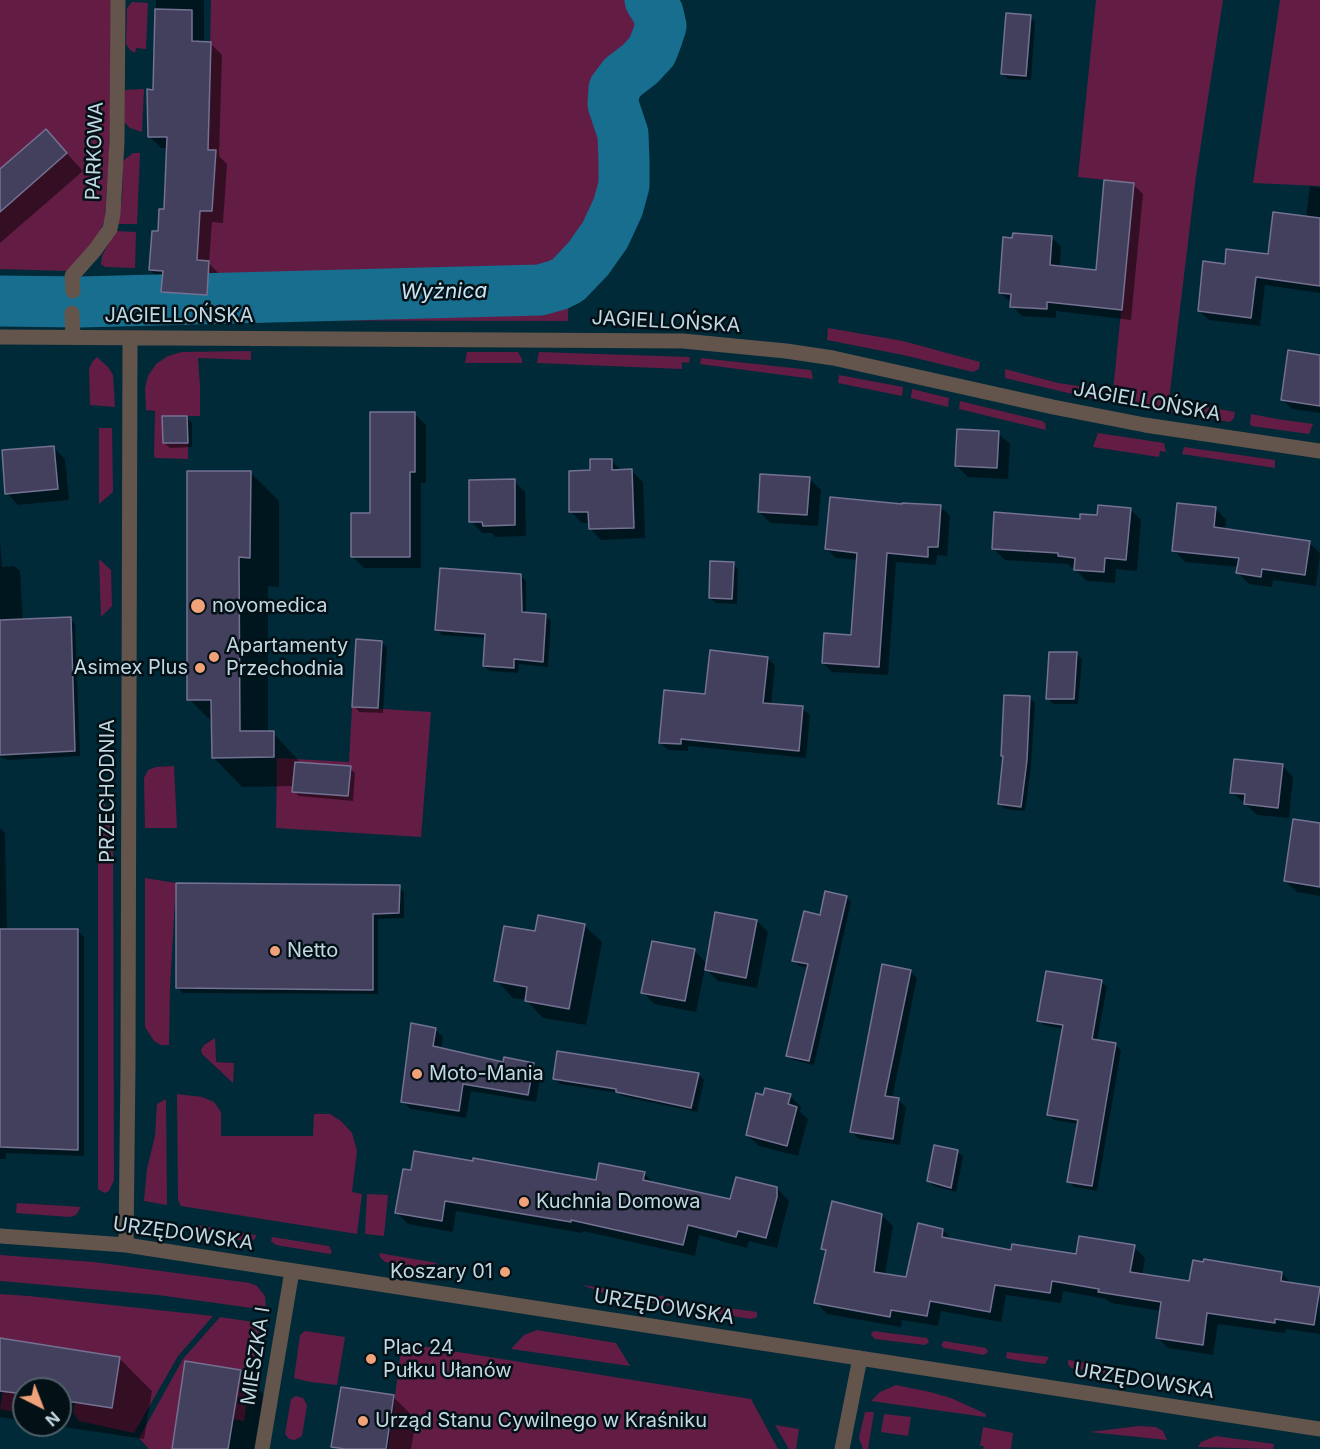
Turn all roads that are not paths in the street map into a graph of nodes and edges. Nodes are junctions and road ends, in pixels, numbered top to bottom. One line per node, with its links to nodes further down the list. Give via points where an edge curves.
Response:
1 (118, 0): 2 (street, PARKOWA, via 113,214 110,229 72,276)
2 (73, 291)
3 (72, 313): 5 (street)
4 (0, 337): 5 (street, JAGIELLOŃSKA)
5 (72, 337): 6 (street, JAGIELLOŃSKA)
6 (130, 338): 7 (street, JAGIELLOŃSKA, via 682,340 833,358 1144,425); 9 (street, PRZECHODNIA)
7 (1320, 451)
8 (0, 1236): 9 (street, URZĘDOWSKA)
9 (126, 1245): 10 (street, URZĘDOWSKA)
10 (292, 1271): 11 (street, URZĘDOWSKA); 13 (street, MIESZKA I)
11 (860, 1358): 12 (street, URZĘDOWSKA); 14 (street)
12 (1320, 1429)
13 (262, 1449)
14 (842, 1449)

